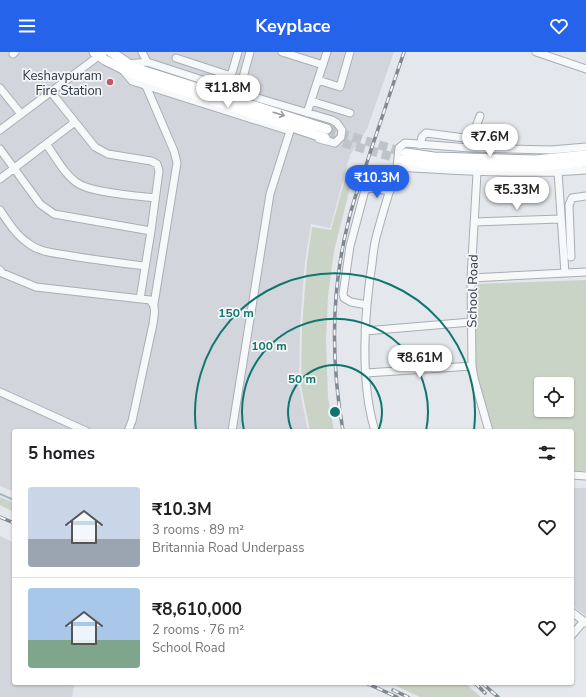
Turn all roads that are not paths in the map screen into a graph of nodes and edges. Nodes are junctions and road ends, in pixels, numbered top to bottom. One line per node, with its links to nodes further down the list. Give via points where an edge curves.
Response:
1 (111, 52): 13 (main road)
2 (142, 52): 11 (street)
3 (238, 52): 15 (street, via 231,76)
4 (250, 52): 21 (street)
5 (282, 52): 12 (street)
6 (327, 52): 12 (street)
7 (350, 52): 16 (street, via 340,87)
8 (536, 52): 14 (street)
9 (99, 53): 13 (main road); 20 (street)
10 (176, 58): 15 (street)
11 (147, 62): 13 (street); 17 (street)
12 (323, 65): 16 (street)
13 (125, 66): 18 (street, via 132,81); 30 (main road, via 133,74 170,87)
14 (586, 69)
15 (215, 71): 17 (street)
16 (318, 80): 22 (street)
17 (211, 83): 21 (street)
18 (146, 86): 29 (street); 57 (street, via 177,163)
19 (0, 88): 25 (street)
20 (51, 92): 25 (street); 27 (street)
21 (238, 92): 23 (street)
22 (311, 101): 23 (street); 24 (street)
23 (307, 113): 29 (street, via 337,123 342,130 338,141 333,143)
24 (350, 113)
25 (21, 114): 28 (street)
26 (480, 116): 32 (street, via 470,136 465,138 426,133)
27 (75, 122): 31 (street); 45 (street, via 95,147 108,154 157,164 159,171)
28 (0, 130)
29 (290, 131): 66 (street, via 270,194)
30 (326, 133)
31 (46, 144): 38 (street); 45 (street, via 67,172 80,184 102,191)
32 (420, 145): 33 (street, via 551,150); 37 (street, via 402,145 398,152)
33 (586, 146)
34 (0, 149): 38 (street)
35 (586, 155): 36 (main road, via 535,160 405,156 433,165 536,166)
36 (586, 162)
37 (397, 167): 41 (street); 43 (street)
38 (14, 168): 42 (street); 49 (street, via 40,204 54,214)
39 (586, 170): 40 (street)
40 (558, 172): 41 (street); 47 (street)
41 (477, 173): 48 (street, School Road)
42 (0, 179)
43 (390, 191): 58 (street, via 376,236); 58 (street, via 371,188 365,190 350,246 343,294 346,300)
44 (586, 196): 50 (street, via 572,198 569,205)
45 (155, 198): 49 (street)
46 (0, 210): 51 (street, via 28,244 46,252)
47 (561, 219): 48 (street); 54 (street)
48 (474, 222): 55 (street, School Road)
49 (151, 232): 51 (street)
50 (571, 257)
51 (145, 266): 56 (street)
52 (586, 272): 54 (street)
53 (1, 274): 56 (street, via 36,287)
54 (565, 274): 55 (street)
55 (471, 278): 59 (street, School Road)
56 (140, 299): 57 (street, via 150,300)
57 (154, 304): 65 (street, via 153,324)
58 (367, 305): 60 (street)
59 (471, 322): 60 (street); 61 (street, School Road)
60 (365, 331): 62 (street)
61 (472, 366): 62 (street); 68 (street, School Road)
62 (366, 373): 67 (street, via 370,414)
63 (0, 392): 64 (street)
64 (82, 429)
65 (129, 429)
66 (232, 429)
67 (374, 429)
68 (488, 429)
69 (574, 476): 70 (street)
70 (586, 476)
71 (574, 614): 72 (street)
72 (585, 622): 73 (street)
73 (574, 633)

